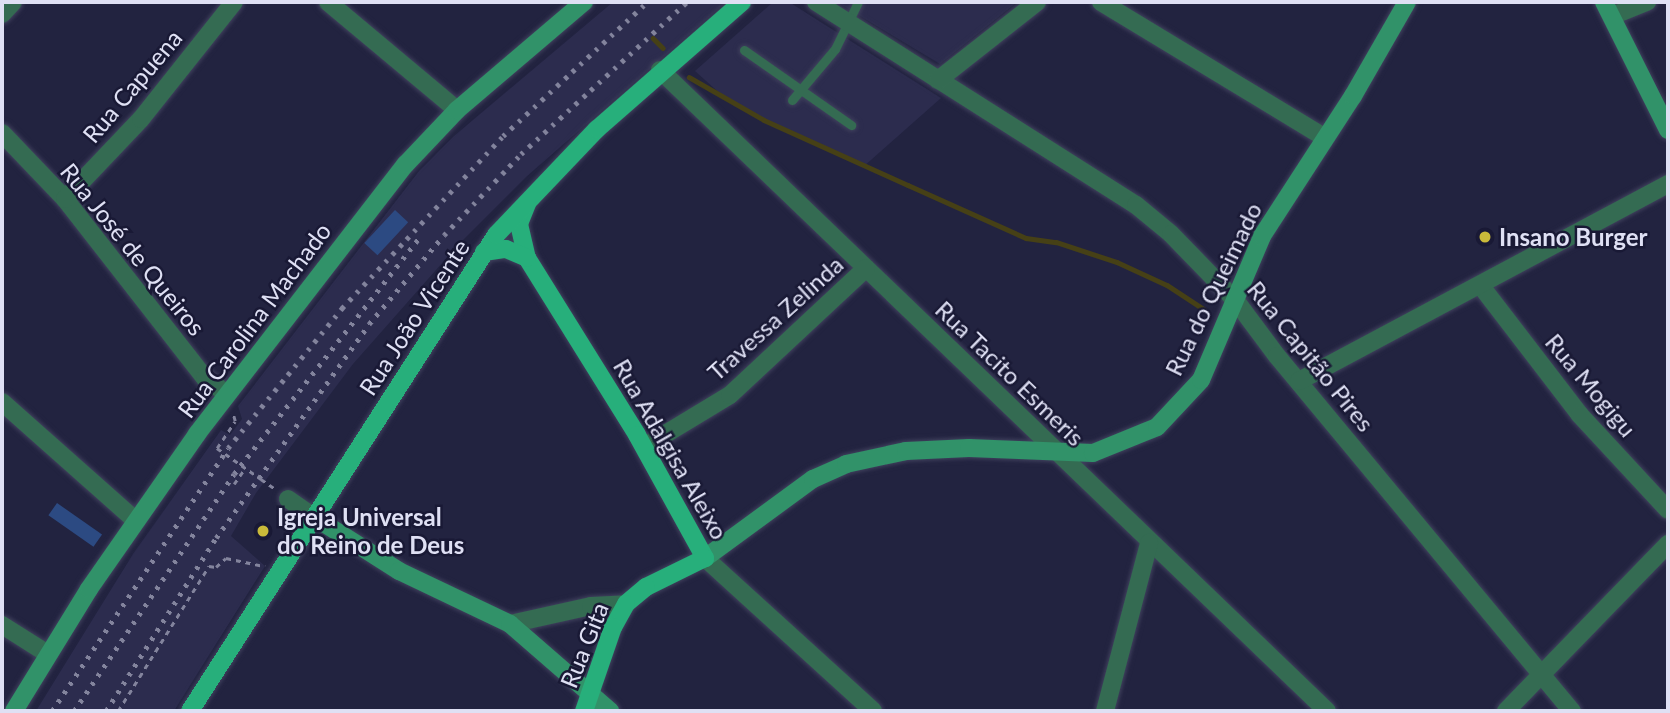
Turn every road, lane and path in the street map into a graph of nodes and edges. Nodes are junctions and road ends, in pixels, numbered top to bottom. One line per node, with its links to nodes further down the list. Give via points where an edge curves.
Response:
1 (13, 2): 13 (street)
2 (234, 2): 26 (street, Rua Capuena, via 141,119)
3 (328, 2): 20 (street)
4 (584, 2): 20 (main road, Rua Carolina Machado)
5 (742, 2): 16 (main road, Rua João Vicente)
6 (816, 2): 14 (street, Rua Capitão Pires)
7 (858, 2): 14 (lane)
8 (1037, 2): 17 (street)
9 (1101, 2): 24 (street)
10 (1647, 2): 12 (street)
11 (1402, 4): 24 (main road, Rua do Queimado)
12 (1608, 9): 22 (main road)
13 (2, 14)
14 (849, 22): 17 (street, Rua Capitão Pires); 18 (lane, via 835,49)
15 (744, 50): 18 (lane)
16 (660, 71): 27 (main road, Rua João Vicente); 30 (street, Rua Tacito Esmeris)
17 (938, 79): 32 (street, Rua Capitão Pires, via 1136,205)
18 (802, 88): 19 (lane); 21 (lane)
19 (792, 100)
20 (457, 110): 34 (main road, Rua Carolina Machado, via 406,164)
21 (851, 125)
22 (1668, 130)
23 (2, 133): 26 (street, Rua José de Queiros)
24 (1324, 137): 32 (main road, Rua do Queimado, via 1262,236)
25 (1668, 184): 31 (street)
26 (65, 199): 34 (street, Rua José de Queiros, via 205,378)
27 (528, 201): 28 (main road, Rua João Vicente); 29 (main road, Rua Adalgisa Aleixo, via 519,224)
28 (484, 253): 29 (main road, via 506,248); 43 (main road, Rua João Vicente)
29 (527, 258): 37 (main road, Rua Adalgisa Aleixo)
30 (866, 268): 37 (street, Travessa Zelinda, via 730,395); 38 (street, Rua Tacito Esmeris)
31 (1481, 286): 33 (street); 42 (street, Rua Mogigu, via 1580,415)
32 (1236, 300): 33 (street, Rua Capitão Pires); 38 (main road, Rua do Queimado, via 1201,380 1157,427 1093,453)
33 (1299, 381): 53 (street, Rua Capitão Pires)
34 (227, 394): 44 (main road, Rua Carolina Machado)
35 (2, 402): 44 (street)
36 (235, 421): 39 (path, bridge, via 217,448)
37 (644, 447): 47 (main road, Rua Adalgisa Aleixo)
38 (1057, 452): 45 (street, Rua Tacito Esmeris); 47 (main road, Rua do Queimado, via 969,447 906,451 846,464 813,479)
39 (245, 468): 40 (path); 41 (path, bridge)
40 (234, 484)
41 (284, 496): 43 (street)
42 (1668, 510)
43 (314, 517): 48 (main road, Rua João Vicente); 50 (main road, via 399,571)
44 (136, 521): 52 (main road, Rua Carolina Machado)
45 (1149, 543): 61 (street); 62 (street, Rua Tacito Esmeris)
46 (1668, 544): 53 (street)
47 (705, 558): 49 (main road, Rua Gita, via 646,587); 60 (street, Rua Adalgisa Aleixo)
48 (278, 570): 56 (path, via 240,558 209,566); 57 (main road, Rua João Vicente)
49 (626, 604): 50 (street, via 591,606); 54 (main road, Rua Gita)
50 (510, 624): 54 (main road)
51 (2, 625): 52 (street)
52 (48, 654): 55 (main road, Rua Carolina Machado)
53 (1542, 674): 63 (street); 64 (street, Rua Capitão Pires)
54 (589, 691): 58 (main road, Rua Gita); 59 (main road)
55 (14, 711)
56 (118, 711)
57 (190, 711)
58 (584, 711)
59 (610, 711)
60 (873, 711)
61 (1105, 711)
62 (1326, 711)
63 (1506, 711)
64 (1572, 711)

